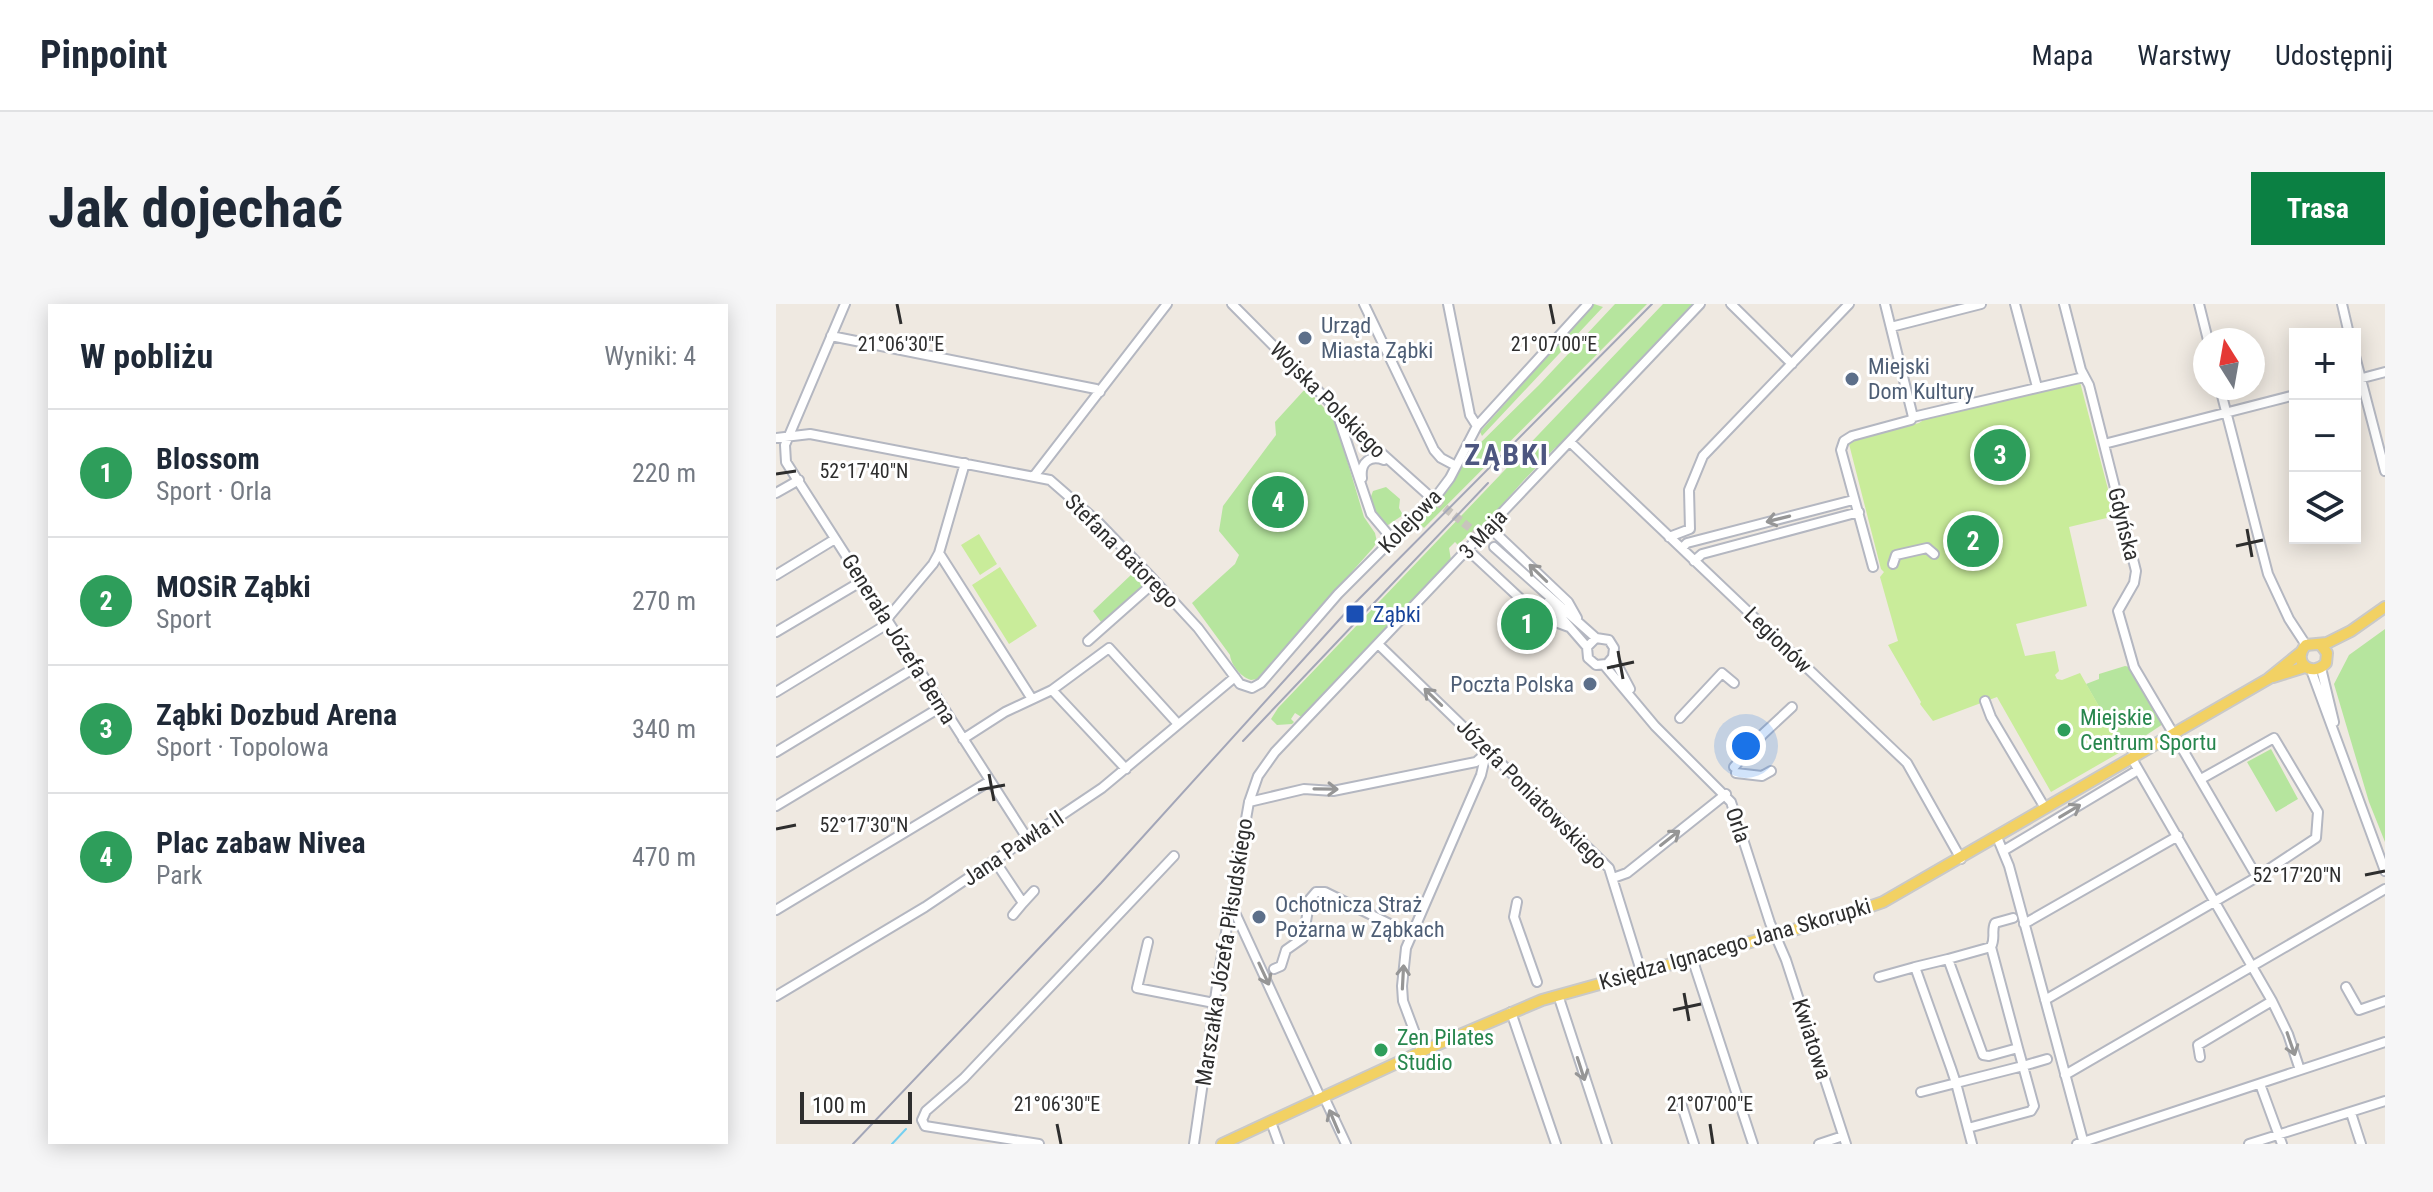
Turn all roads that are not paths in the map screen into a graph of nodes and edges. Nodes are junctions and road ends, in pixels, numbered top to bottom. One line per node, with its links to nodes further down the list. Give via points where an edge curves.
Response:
1 (845, 304): 22 (street)
2 (1167, 304): 29 (street)
3 (1232, 304): 32 (street, Wojska Polskiego)
4 (1364, 304): 42 (street, via 1436,453)
5 (1448, 304): 35 (street, via 1470,415)
6 (1588, 304): 18 (street, Kolejowa)
7 (1700, 304): 38 (street, 3 Maja)
8 (1731, 304): 23 (street)
9 (1849, 304): 23 (street)
10 (1885, 304): 19 (street)
11 (1981, 304): 16 (street)
12 (2015, 304): 27 (street)
13 (2064, 304): 25 (street, Gdyńska)
14 (2199, 304): 20 (street)
15 (2342, 304): 21 (street)
16 (1965, 306): 19 (street)
17 (1572, 307): 18 (street)
18 (1577, 316): 35 (street, Kolejowa)
19 (1891, 327): 34 (street)
20 (2205, 328)
21 (2348, 328)
22 (831, 336): 29 (street); 36 (street)
23 (1792, 364): 52 (street, via 1703,456 1689,490 1690,529)
24 (2385, 372): 26 (street)
25 (2084, 377): 27 (street); 39 (street, Gdyńska)
26 (2361, 378)
27 (2037, 387): 34 (street)
28 (2361, 389): 43 (street)
29 (1100, 392): 44 (street)
30 (2289, 396): 33 (street)
31 (2223, 400): 33 (street)
32 (1334, 406): 40 (street, Wojska Polskiego); 46 (street)
33 (2226, 412): 39 (street); 78 (street, via 2268,574)
34 (1913, 417): 49 (street, via 1844,441 1841,450)
35 (1477, 426): 42 (street, Kolejowa)
36 (790, 436): 37 (street, Stefana Batorego); 41 (street, Stefana Batorego, via 810,434); 45 (street, Generała Józefa Bema, via 784,456)
37 (776, 438)
38 (1570, 442): 51 (street, 3 Maja); 52 (street, Legionów)
39 (2104, 444): 97 (street, Gdyńska, via 2136,571 2118,611 2134,667)
40 (1389, 461): 46 (street, via 1365,461); 48 (street, Wojska Polskiego)
41 (965, 463): 44 (street, Stefana Batorego); 58 (street)
42 (1456, 466): 54 (street, Kolejowa, via 1438,494)
43 (2385, 471)
44 (1034, 476): 84 (street, Stefana Batorego, via 1053,482 1097,521 1190,620)
45 (799, 480): 47 (street); 53 (street, Generała Józefa Bema)
46 (1363, 489): 54 (street, via 1373,519)
47 (776, 493)
48 (1426, 493)
49 (1853, 500): 50 (street); 56 (street, one-way to 56)
50 (1859, 512): 60 (street, via 1702,554); 62 (street)
51 (1489, 527): 57 (street, 3 Maja); 69 (street, one-way to 51, via 1568,602)
52 (1669, 537): 56 (street, Legionów)
53 (835, 539): 63 (street); 65 (street, Generała Józefa Bema)
54 (1392, 539): 87 (street, Kolejowa, via 1261,683)
55 (1494, 547): 64 (street)
56 (1682, 548): 60 (street, Legionów)
57 (1468, 550): 70 (street, via 1539,616); 75 (street, 3 Maja)
58 (939, 553): 68 (street); 90 (street)
59 (1934, 554): 61 (street, via 1927,548 1896,555)
60 (1694, 561): 119 (street, Legionów, via 1907,763)
61 (1893, 564)
62 (1873, 567)
63 (776, 575)
64 (1529, 580): 69 (street); 70 (street)
65 (862, 581): 68 (street, Generała Józefa Bema); 72 (street)
66 (1149, 587): 74 (street)
67 (2385, 607): 71 (main road)
68 (888, 621): 82 (street, Generała Józefa Bema); 89 (street)
69 (1579, 624): 73 (street)
70 (1569, 627): 77 (street)
71 (2351, 631): 76 (main road); 80 (main road)
72 (776, 632)
73 (1596, 638): 77 (street); 79 (street, via 1609,640)
74 (1088, 641)
75 (1378, 644): 99 (street, Józefa Poniatowskiego, one-way to 75); 104 (street, 3 Maja)
76 (2321, 645): 78 (main road); 80 (main road)
77 (1587, 647): 81 (street, via 1589,661)
78 (2303, 649): 83 (main road, via 2300,661); 85 (main road, Księdza Ignacego Jana Skorupki)
79 (1613, 657): 81 (street); 91 (street, Orla)
80 (2327, 658): 83 (main road)
81 (1604, 665): 91 (street, Orla)
82 (916, 667): 93 (street, Generała Józefa Bema); 101 (street)
83 (2312, 669): 85 (main road, Księdza Ignacego Jana Skorupki); 121 (street)
84 (1235, 677): 87 (street, Stefana Batorego); 96 (street, Jana Pawła II)
85 (2268, 679): 97 (main road, Księdza Ignacego Jana Skorupki)
86 (1734, 683): 95 (street, via 1721,672)
87 (1249, 688)
88 (1052, 690): 90 (street); 96 (street, via 1109,648); 105 (street)
89 (776, 692)
90 (1032, 699): 98 (street)
91 (1636, 701): 110 (street, Orla)
92 (1985, 701): 113 (street)
93 (941, 707): 98 (street, Generała Józefa Bema); 112 (street)
94 (1792, 707): 107 (street, via 1735,770 1762,776)
95 (1680, 718)
96 (1178, 724): 105 (street, Jana Pawła II)
97 (2173, 733): 102 (main road, Księdza Ignacego Jana Skorupki)
98 (963, 739): 109 (street, Generała Józefa Bema)
99 (1489, 750): 103 (street); 123 (street, Józefa Poniatowskiego)
100 (2183, 750): 108 (street)
101 (776, 752)
102 (2131, 757): 106 (street); 113 (main road, Księdza Ignacego Jana Skorupki)
103 (1481, 758): 111 (street, one-way to 103, via 1304,789 1330,791); 157 (street, one-way to 103, via 1404,1003 1406,948 1483,771)
104 (1266, 763): 111 (street, Marszałka Józefa Piłsudskiego)
105 (1126, 769): 116 (street, Jana Pawła II)
106 (2138, 770): 114 (street); 117 (street, one-way to 106)
107 (1771, 771)
108 (2201, 779): 122 (street); 122 (street, via 2274,738 2318,812 2314,841)
109 (990, 781): 116 (street, Generała Józefa Bema); 131 (street)
110 (1726, 794): 123 (street, one-way to 110, via 1627,873); 136 (street, Orla)
111 (1249, 802): 129 (street, Marszałka Józefa Piłsudskiego)
112 (776, 806)
113 (2045, 808): 115 (main road, Księdza Ignacego Jana Skorupki)
114 (2178, 836): 126 (street); 134 (street)
115 (1997, 837): 117 (street); 119 (main road, Księdza Ignacego Jana Skorupki)
116 (1027, 838): 120 (street, Jana Pawła II)
117 (2003, 851): 134 (street)
118 (1174, 856): 175 (street, via 922,1120 925,1126)
119 (1961, 859): 136 (main road, Księdza Ignacego Jana Skorupki, via 1883,902)
120 (995, 861): 128 (street); 149 (street, Jana Pawła II)
121 (2385, 871)
122 (2257, 877): 126 (street)
123 (1613, 878): 144 (street, Józefa Poniatowskiego)
124 (1034, 891): 128 (street)
125 (2382, 891): 130 (street); 141 (street)
126 (2216, 901): 141 (street); 150 (street)
127 (1517, 902): 146 (street, via 1514,917)
128 (1023, 903): 132 (street)
129 (1231, 903): 153 (street, Marszałka Józefa Piłsudskiego); 166 (street, one-way to 166)
130 (2385, 904)
131 (776, 910)
132 (1013, 915)
133 (2013, 918): 138 (street, via 1995,923)
134 (2024, 924): 150 (street)
135 (1404, 931): 143 (street, via 1316,892 1303,938 1286,950 1281,966)
136 (1775, 934): 139 (main road, Księdza Ignacego Jana Skorupki); 173 (street, Kwiatowa)
137 (1148, 942): 153 (street, via 1137,988)
138 (1991, 947): 140 (street); 156 (street)
139 (1692, 958): 144 (main road, Księdza Ignacego Jana Skorupki); 183 (street)
140 (1948, 959): 142 (street); 156 (street, via 1983,1055)
141 (2253, 965): 151 (street); 162 (street)
142 (1915, 967): 145 (street); 163 (street)
143 (1274, 969)
144 (1641, 971): 148 (main road, Księdza Ignacego Jana Skorupki)
145 (1879, 977)
146 (1537, 982)
147 (2346, 987): 152 (street, via 2359,1010)
148 (1558, 995): 154 (main road, Księdza Ignacego Jana Skorupki); 181 (street, one-way to 181)
149 (776, 996)
150 (2045, 1000): 162 (street)
151 (2272, 1001): 158 (street, via 2198,1045); 161 (street, one-way to 161)
152 (2385, 1001)
153 (1214, 1003): 176 (street, Marszałka Józefa Piłsudskiego)
154 (1511, 1012): 157 (main road, Księdza Ignacego Jana Skorupki); 180 (street)
155 (2385, 1042): 161 (street)
156 (2018, 1048): 160 (street)
157 (1422, 1052): 166 (main road, Księdza Ignacego Jana Skorupki)
158 (2200, 1057)
159 (2047, 1059): 160 (street)
160 (2023, 1066): 163 (street); 171 (street, via 2031,1111)
161 (2300, 1070): 164 (street)
162 (2065, 1075): 174 (street)
163 (1956, 1083): 165 (street); 171 (street)
164 (2260, 1084): 172 (street); 174 (street)
165 (1921, 1092)
166 (1322, 1098): 170 (main road, Księdza Ignacego Jana Skorupki); 179 (street, one-way to 166)
167 (2385, 1101): 169 (street)
168 (1682, 1106): 182 (street)
169 (2351, 1113): 172 (street); 187 (street)
170 (1271, 1122): 177 (main road, Księdza Ignacego Jana Skorupki); 178 (street)
171 (1968, 1128): 185 (street)
172 (2281, 1139): 186 (street)
173 (1845, 1140): 184 (street)
174 (2082, 1143)
175 (1039, 1144)
176 (1194, 1144)
177 (1222, 1144)
178 (1279, 1144)
179 (1346, 1144)
180 (1556, 1144)
181 (1607, 1144)
182 (1694, 1144)
183 (1753, 1144)
184 (1819, 1144)
185 (1972, 1144)
186 (2249, 1144)
187 (2361, 1144)

